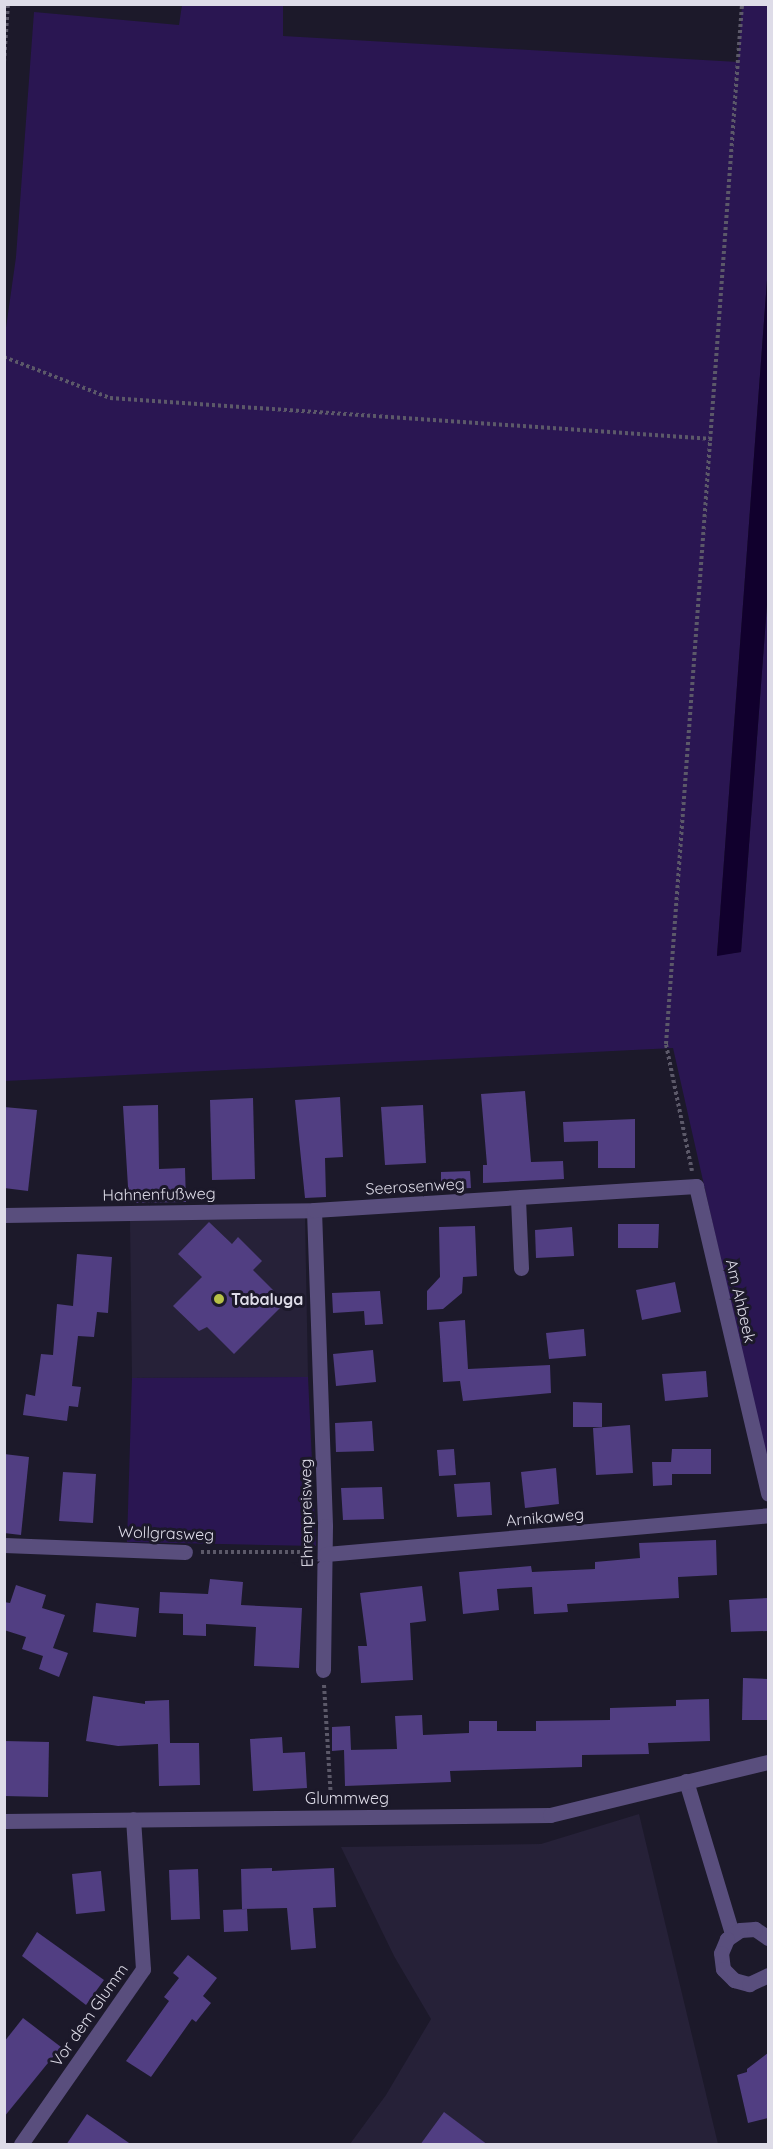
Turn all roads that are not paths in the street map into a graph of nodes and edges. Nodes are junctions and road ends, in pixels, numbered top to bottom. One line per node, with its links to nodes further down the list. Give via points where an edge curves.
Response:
1 (696, 1186): 2 (street, Seerosenweg); 6 (street, Am Ahbeek)
2 (519, 1199): 3 (street, Seerosenweg); 5 (street)
3 (314, 1210): 4 (street, Hahnenfußweg); 10 (street, Ehrenpreisweg)
4 (4, 1215)
5 (521, 1268)
6 (768, 1494)
7 (768, 1515): 10 (street, Arnikaweg)
8 (4, 1545): 9 (street, Wollgrasweg)
9 (185, 1552)
10 (326, 1554): 11 (street, Ehrenpreisweg)
11 (323, 1670)
12 (768, 1762): 13 (street, Glummweg)
13 (686, 1781): 14 (street, Glummweg, via 550,1815); 16 (street)
14 (133, 1819): 15 (street, Glummweg); 19 (street, Vor dem Glumm, via 143,1969)
15 (4, 1821)
16 (732, 1933): 17 (street, via 755,1929); 18 (street, via 720,1953 728,1975 749,1984)
17 (768, 1938)
18 (768, 1975)
19 (21, 2145)

